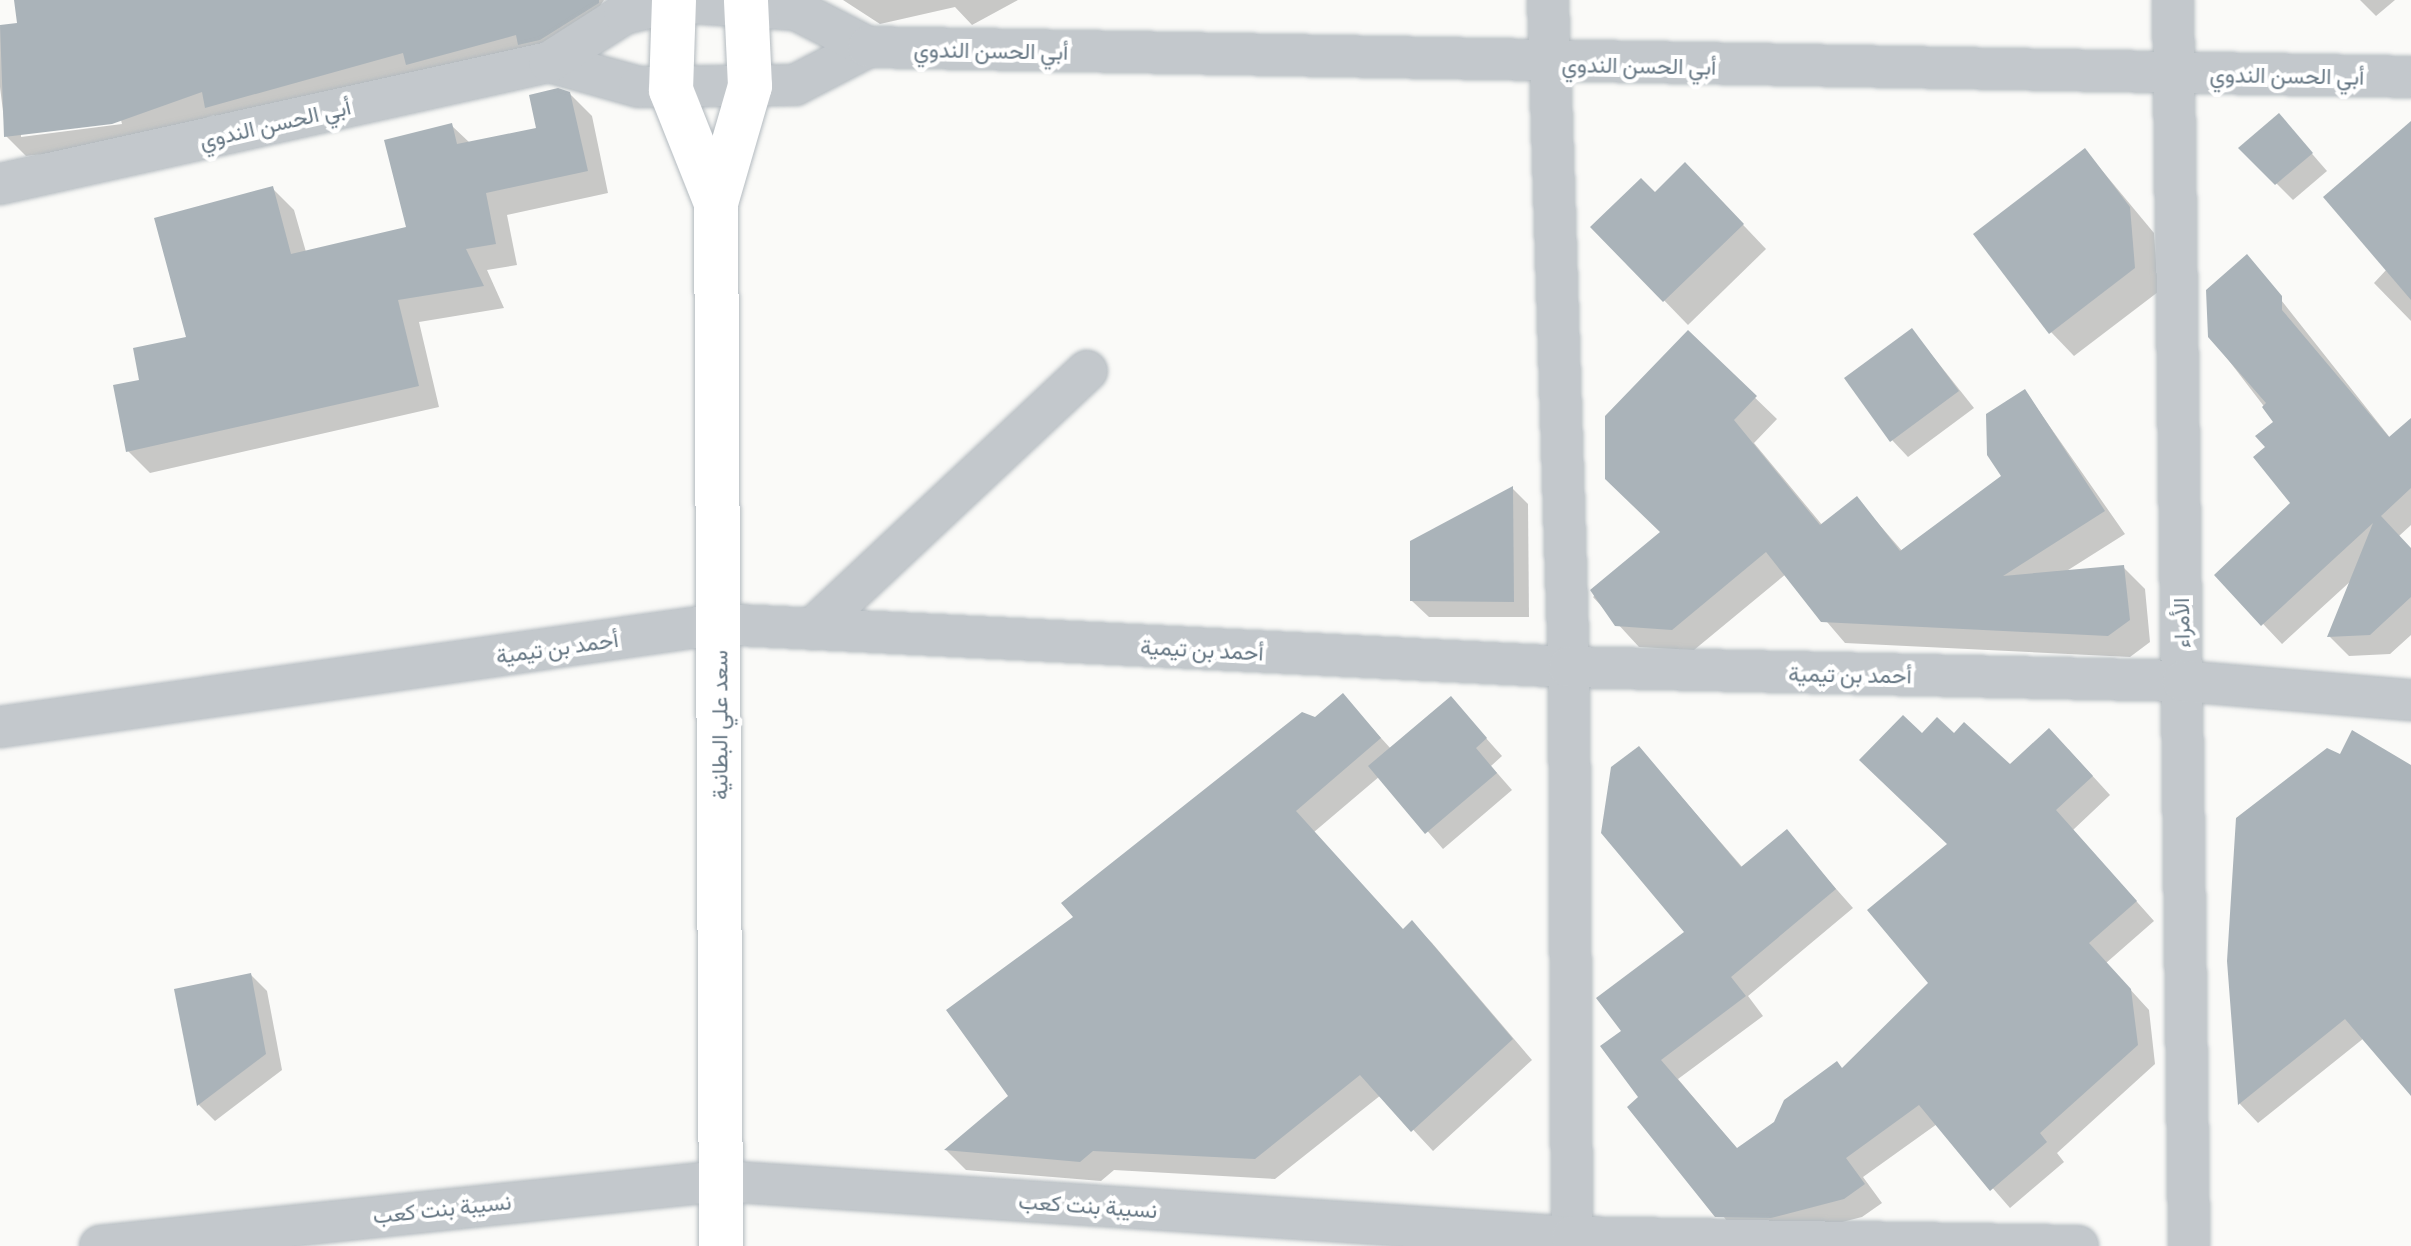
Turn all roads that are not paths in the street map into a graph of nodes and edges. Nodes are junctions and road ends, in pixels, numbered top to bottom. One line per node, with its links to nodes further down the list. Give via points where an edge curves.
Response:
1 (1548, 0): 7 (street)
2 (2173, 0): 8 (street, الأمراء)
3 (674, 1): 4 (street, أبي الحسن الندوي); 6 (street, أبي الحسن الندوي, via 624,14); 11 (main road, سعد علي البطانية)
4 (746, 1): 5 (street, أبي الحسن الندوي, via 796,10); 10 (main road, سعد علي البطانية)
5 (868, 47): 7 (street, أبي الحسن الندوي); 10 (street, أبي الحسن الندوي, via 795,85)
6 (549, 62): 11 (street, أبي الحسن الندوي); 12 (street, أبي الحسن الندوي)
7 (1547, 63): 8 (street, أبي الحسن الندوي); 17 (street)
8 (2170, 73): 9 (street, أبي الحسن الندوي); 18 (street, الأمراء)
9 (2411, 77)
10 (750, 86): 11 (street, أبي الحسن الندوي); 13 (main road, سعد علي البطانية)
11 (671, 90): 13 (main road, سعد علي البطانية)
12 (0, 184)
13 (716, 203): 15 (main road, سعد علي البطانية)
14 (1087, 371): 16 (street)
15 (719, 624): 16 (street, أحمد بن تيمية); 20 (street, أحمد بن تيمية); 21 (main road, سعد علي البطانية)
16 (812, 629): 17 (street, أحمد بن تيمية)
17 (1569, 667): 18 (street, أحمد بن تيمية); 23 (street)
18 (2183, 681): 19 (street, أحمد بن تيمية); 28 (street, الأمراء)
19 (2411, 700)
20 (0, 727)
21 (721, 1181): 22 (street, نسيبة بنت كعب); 23 (street, نسيبة بنت كعب); 26 (main road, سعد علي البطانية)
22 (381, 1230): 25 (street, نسيبة بنت كعب)
23 (1572, 1242): 24 (street, نسيبة بنت كعب)
24 (1881, 1244): 27 (street, نسيبة بنت كعب)
25 (100, 1246)
26 (721, 1246)
27 (2078, 1246)
28 (2189, 1246)

